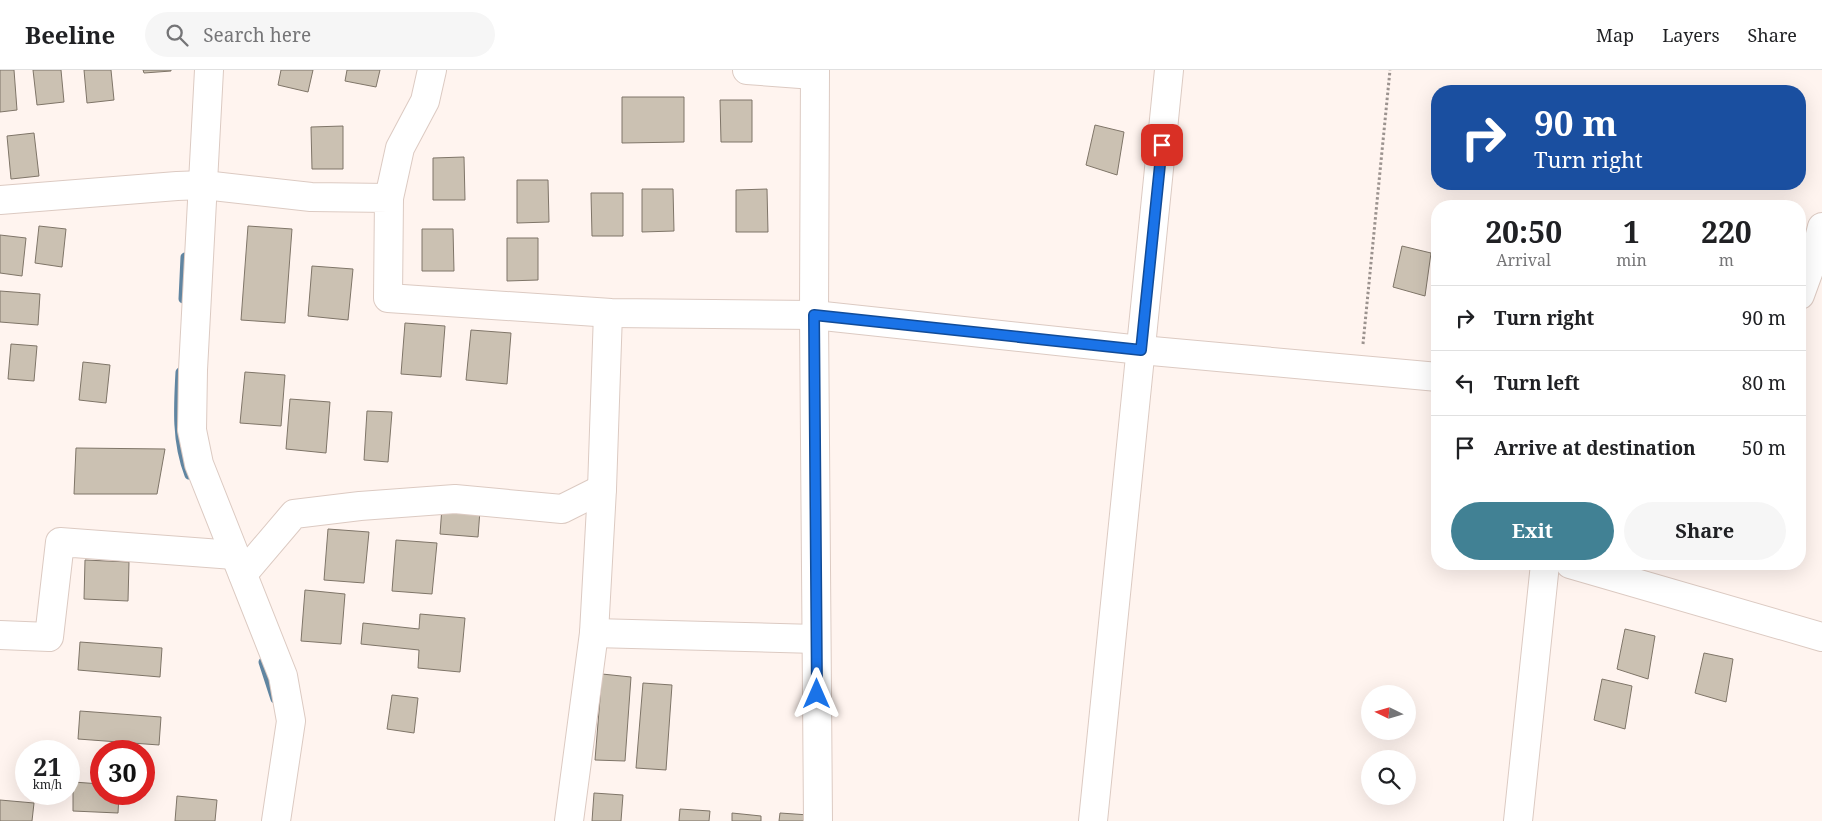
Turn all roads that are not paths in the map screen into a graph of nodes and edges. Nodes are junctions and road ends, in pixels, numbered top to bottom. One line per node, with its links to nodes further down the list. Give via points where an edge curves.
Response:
1 (209, 70): 6 (street)
2 (432, 70): 7 (street, via 425,101 400,148)
3 (746, 70): 5 (street)
4 (1169, 70): 13 (street)
5 (815, 73): 12 (street)
6 (193, 186): 7 (street, via 311,197); 8 (street); 16 (street, via 192,430 199,464)
7 (389, 198): 11 (street, via 388,298)
8 (0, 200)
9 (1820, 244): 10 (street)
10 (1806, 280)
11 (608, 313): 12 (street); 15 (street)
12 (814, 315): 13 (street); 22 (street)
13 (1141, 350): 14 (street); 26 (street)
14 (1431, 375)
15 (602, 489): 16 (street, via 562,508 455,499 294,514); 19 (street)
16 (230, 559): 20 (street, via 60,542 49,637); 23 (street, via 283,676 291,721)
17 (1544, 570): 27 (street)
18 (1591, 570): 21 (street)
19 (594, 633): 22 (street); 24 (street)
20 (0, 635)
21 (1822, 637)
22 (816, 639): 25 (street)
23 (276, 821)
24 (569, 821)
25 (818, 821)
26 (1093, 821)
27 (1518, 821)

